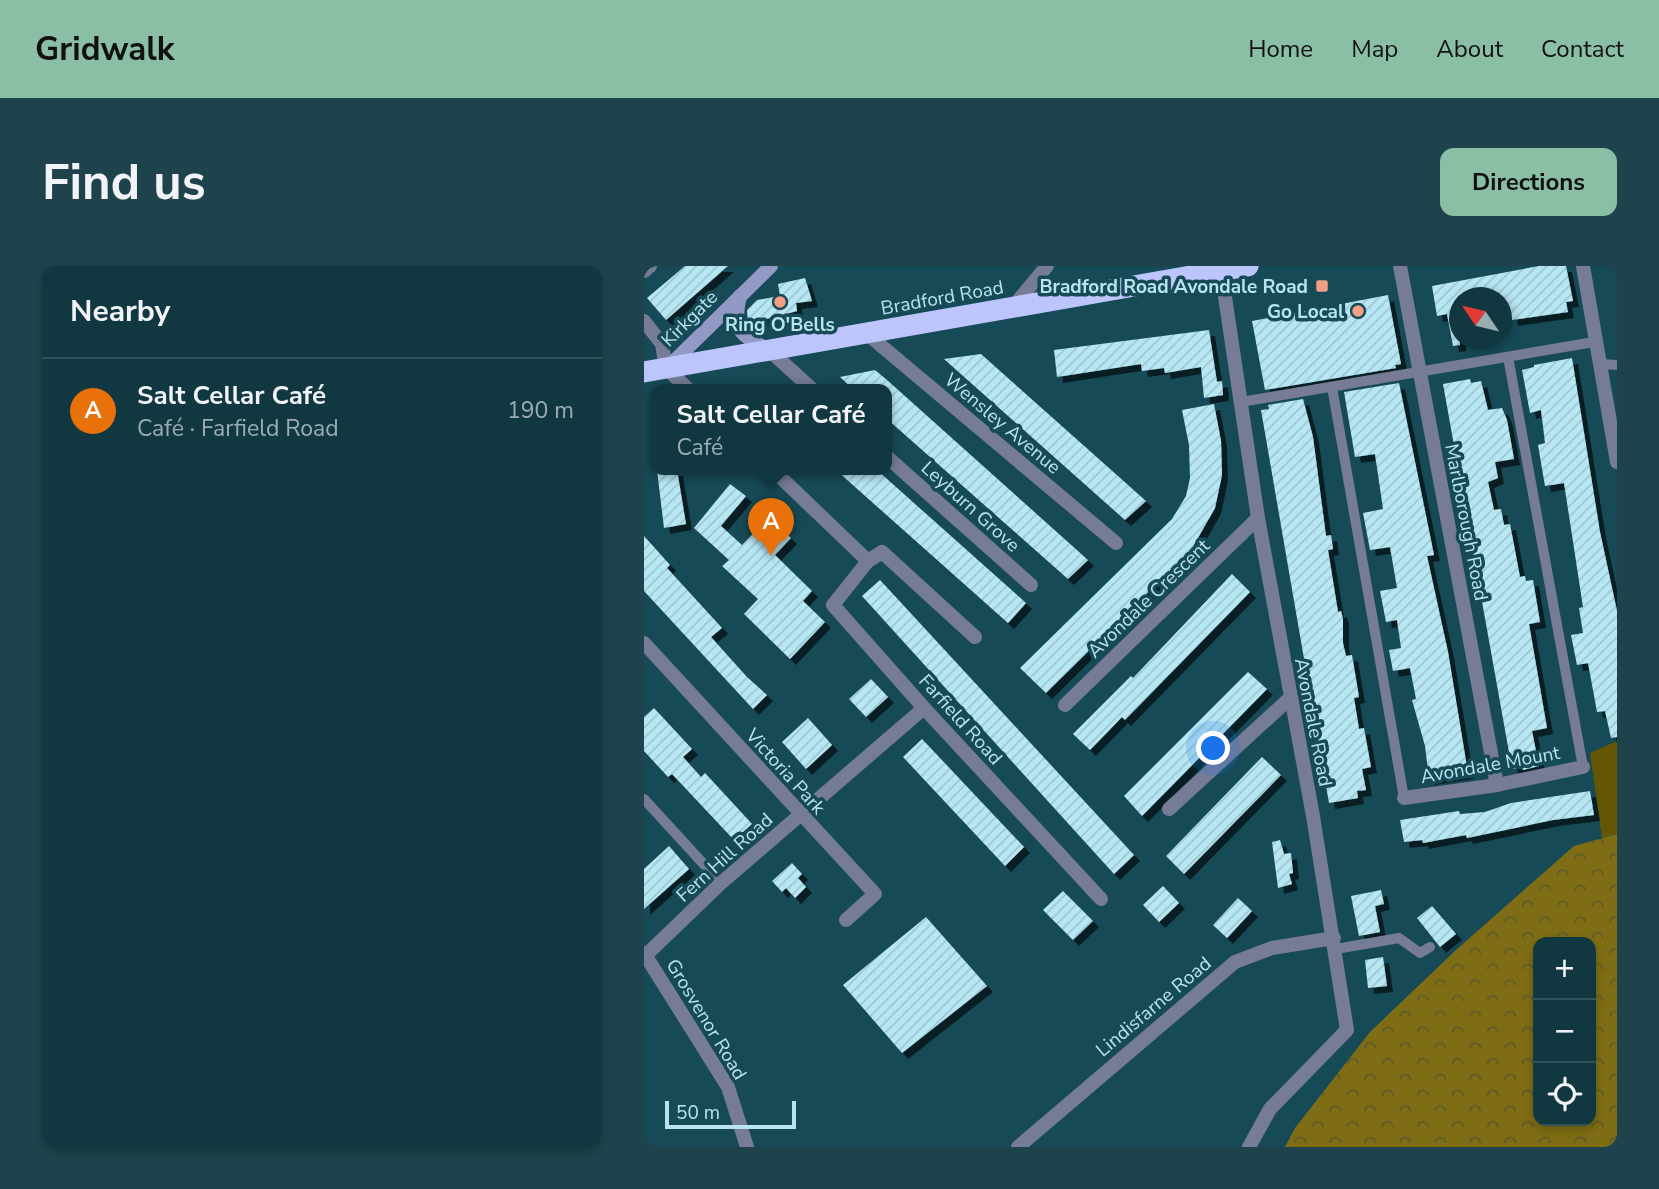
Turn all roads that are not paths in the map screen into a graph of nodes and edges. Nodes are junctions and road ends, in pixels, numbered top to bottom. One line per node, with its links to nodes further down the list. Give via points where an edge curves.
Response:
1 (650, 266): 8 (street)
2 (771, 266): 9 (street, Kirkgate)
3 (1047, 266): 10 (street)
4 (1248, 266): 7 (highway, Bradford Road)
5 (1400, 266): 20 (street, Marlborough Road)
6 (1583, 266): 13 (street)
7 (1221, 270): 10 (highway, Bradford Road); 24 (street, Avondale Road)
8 (644, 271)
9 (740, 294): 14 (street, via 737,329); 18 (street, Kirkgate)
10 (1012, 308): 12 (highway, Bradford Road)
11 (644, 321): 18 (street, via 662,344)
12 (866, 333): 14 (highway, Bradford Road); 29 (street, Wensley Avenue)
13 (1594, 342): 15 (lane); 16 (street)
14 (769, 350): 18 (highway, Bradford Road); 22 (street)
15 (1508, 357): 20 (lane); 37 (lane)
16 (1600, 364): 17 (lane); 26 (street)
17 (1617, 365)
18 (666, 369): 19 (highway, Bradford Road); 21 (street)
19 (644, 372)
20 (1420, 373): 23 (lane); 38 (street, Marlborough Road)
21 (682, 384)
22 (806, 384)
23 (1332, 387): 24 (lane); 39 (lane)
24 (1241, 401): 28 (street, Avondale Road)
25 (892, 460): 31 (street, Leyburn Grove)
26 (1617, 462)
27 (778, 475): 30 (street)
28 (1258, 519): 34 (street, Avondale Road); 35 (street, Avondale Crescent)
29 (1116, 543)
30 (868, 561): 32 (street, via 882,552); 36 (street, Farfield Road, via 833,605)
31 (1031, 585)
32 (975, 637)
33 (644, 643): 42 (street, Victoria Park)
34 (1289, 699): 41 (street); 46 (street, Avondale Road)
35 (1065, 705)
36 (924, 708): 42 (street, Fern Hill Road); 44 (street, Farfield Road)
37 (1583, 768): 38 (street, Avondale Mount)
38 (1497, 785): 39 (street, Avondale Mount)
39 (1404, 798)
40 (644, 799): 43 (lane)
41 (1169, 809)
42 (800, 815): 43 (street, Fern Hill Road); 45 (street, Victoria Park, via 875,894)
43 (721, 883): 48 (street, Fern Hill Road)
44 (1101, 899)
45 (846, 920)
46 (1335, 944): 47 (lane, via 1399,938 1419,953); 50 (street, Lindisfarne Road, via 1272,948 1235,961); 51 (street, Avondale Road, via 1347,1030 1270,1110)
47 (1430, 947)
48 (645, 955): 49 (street, Grosvenor Road, via 728,1087)
49 (747, 1147)
50 (1018, 1147)
51 (1249, 1147)

